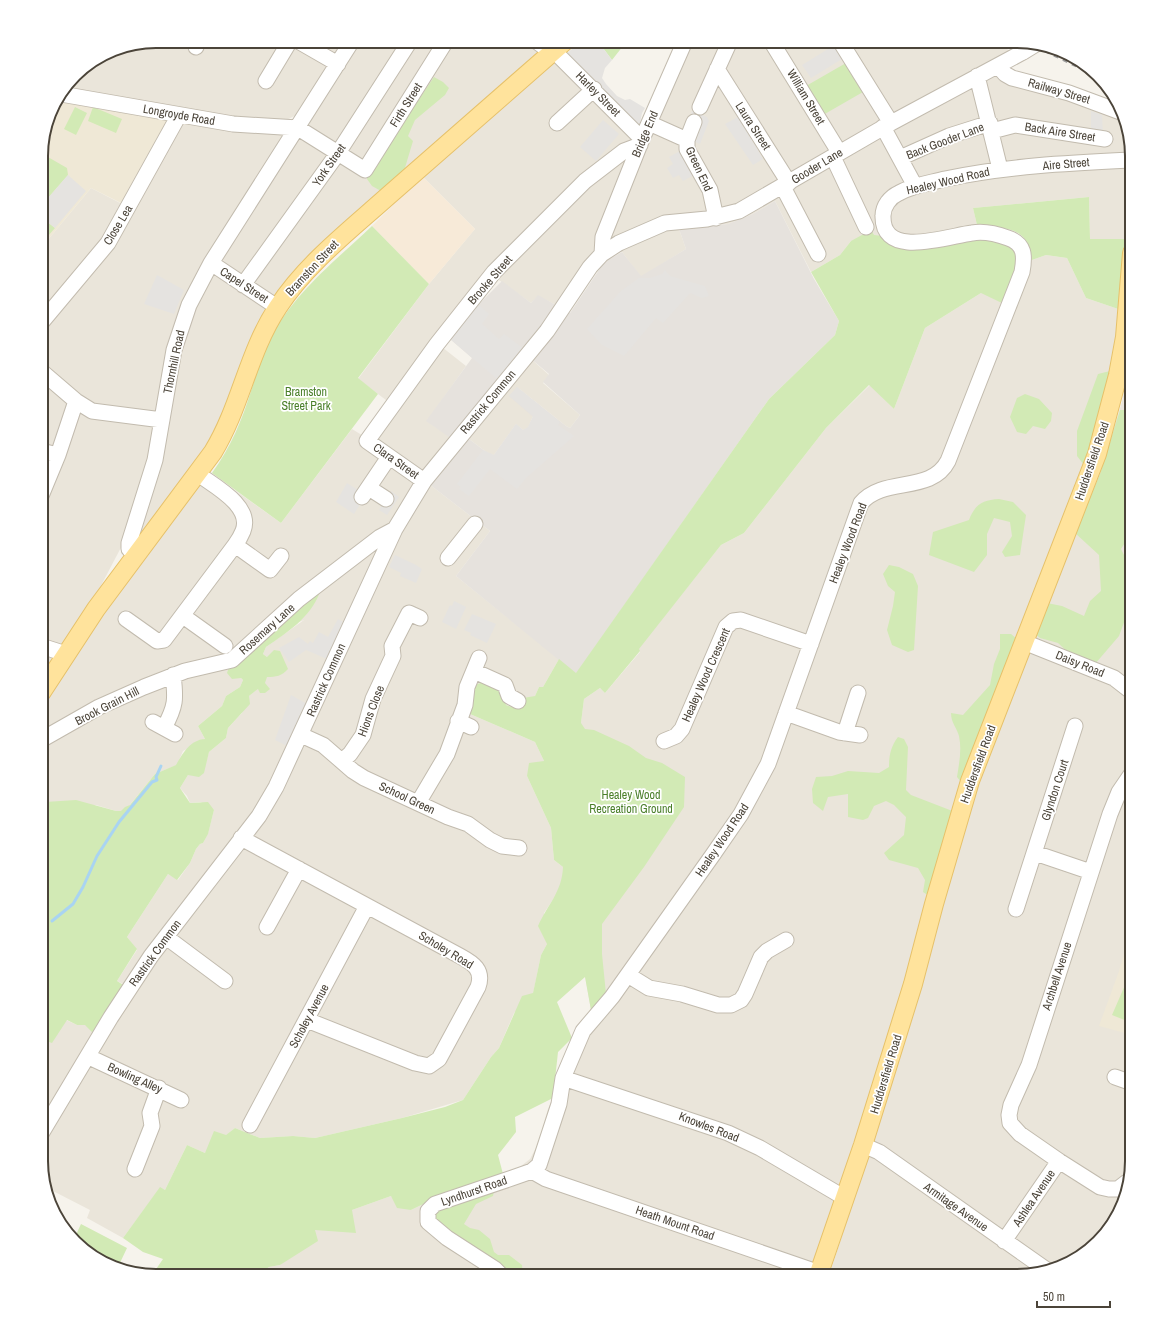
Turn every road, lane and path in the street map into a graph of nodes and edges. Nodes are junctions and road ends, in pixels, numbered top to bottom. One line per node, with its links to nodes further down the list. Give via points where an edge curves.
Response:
1 (286, 48): 16 (street)
2 (310, 48): 12 (street)
3 (348, 48): 12 (street, Thornhill Road)
4 (406, 48): 31 (street, York Street)
5 (442, 48): 31 (street, Firth Street, via 365,170)
6 (557, 48): 17 (street, Harley Street); 45 (main road, Bramston Street, via 359,221 296,283)
7 (682, 48): 24 (street, Bridge End)
8 (727, 48): 14 (street)
9 (775, 48): 32 (street, William Street)
10 (844, 48): 25 (street)
11 (1028, 49): 13 (street, Gooder Lane, bridge)
12 (338, 64): 27 (street, Thornhill Road)
13 (998, 66): 15 (street, Gooder Lane); 20 (street, Railway Street, via 1012,78 1069,93)
14 (717, 70): 19 (street); 36 (street, Laura Street)
15 (977, 76): 25 (street, Gooder Lane); 26 (street)
16 (266, 81)
17 (594, 89): 22 (street); 30 (street, Harley Street)
18 (67, 95): 21 (street, Longroyde Road)
19 (700, 107)
20 (1115, 110)
21 (179, 116): 27 (street, Longroyde Road, via 233,124); 46 (street, Close Lea, via 108,243)
22 (557, 122)
23 (694, 122): 29 (street, Green End)
24 (649, 123): 29 (street); 30 (street, Bridge End)
25 (887, 125): 32 (street, Gooder Lane); 33 (street)
26 (991, 127): 28 (street, Back Aire Street, via 1015,125); 33 (street, Back Gooder Lane, via 949,136); 35 (street)
27 (298, 128): 31 (street); 43 (street, Thornhill Road)
28 (1105, 139)
29 (687, 140): 39 (street, Green End, via 690,156 710,190)
30 (641, 142): 41 (street, Bridge End, via 607,228 602,243); 51 (street, Brooke Street, via 624,151 585,181 494,272 437,344)
31 (338, 153): 44 (street, York Street)
32 (837, 154): 36 (street, Gooder Lane); 38 (street); 40 (street)
33 (900, 158): 37 (street)
34 (1125, 161): 35 (street, Aire Street)
35 (1000, 170): 37 (street, Healey Wood Road)
36 (786, 185): 39 (street, Gooder Lane, via 739,211); 42 (street, Laura Street)
37 (915, 186): 69 (street, Healey Wood Road, via 893,196 883,210 884,227 896,240 911,243 974,232 1002,235 1018,243 1023,250 1022,272 946,465 932,478 882,490 870,495 862,503)
38 (856, 188)
39 (716, 218): 41 (street, Gooder Lane, via 665,223 619,243)
40 (866, 227)
41 (602, 254): 57 (street, Rastrick Common, via 590,267 547,331)
42 (818, 254)
43 (211, 263): 44 (street, Capel Street); 50 (street, Thornhill Road, via 189,305 179,332)
44 (243, 285): 45 (street, Capel Street)
45 (277, 307): 55 (main road, Bramston Street, via 252,355 225,431)
46 (48, 315)
47 (1125, 337): 68 (main road, Huddersfield Road, via 1118,376 1097,454)
48 (48, 378): 49 (street)
49 (76, 401): 50 (street, via 92,410); 53 (street)
50 (162, 420): 62 (street, Thornhill Road, via 151,478 129,546 130,551)
51 (368, 441): 54 (street, Clara Street)
52 (48, 453): 53 (street)
53 (58, 455): 56 (street)
54 (389, 457): 57 (street, Clara Street); 58 (street, via 366,492)
55 (198, 474): 61 (street, via 240,507 245,524 244,531); 62 (main road, Bramston Street)
56 (48, 479)
57 (424, 481): 60 (street, Rastrick Common)
58 (386, 499)
59 (475, 524): 64 (street)
60 (395, 529): 73 (street, Rosemary Lane, via 380,537 299,599 232,660); 81 (street, Rastrick Common)
61 (235, 545): 63 (street, via 270,570); 65 (street)
62 (136, 555): 72 (main road)
63 (281, 556)
64 (448, 558)
65 (183, 616): 67 (street, via 162,642); 70 (street)
66 (420, 618): 84 (street, Hions Close, via 408,613 392,646 389,681 373,699 363,735)
67 (126, 619)
68 (1024, 642): 75 (street, Daisy Road, via 1114,678); 108 (main road, Huddersfield Road, via 970,781 913,984)
69 (811, 644): 78 (street, Healey Wood Road); 83 (street, Healey Wood Crescent, via 744,621 731,622 726,627 682,729)
70 (225, 646)
71 (48, 648): 72 (street)
72 (66, 654): 74 (main road)
73 (174, 675): 80 (street, via 175,703); 82 (street, Brook Grain Hill, via 99,707)
74 (48, 682)
75 (1125, 687)
76 (858, 692): 78 (street, via 853,734)
77 (518, 701): 86 (street, via 509,696 505,685 477,664 467,687 464,724)
78 (786, 714): 97 (street, Healey Wood Road, via 768,764 741,814)
79 (1075, 726): 89 (street, Glyndon Court)
80 (164, 728)
81 (301, 734): 84 (street, School Green, via 323,745); 87 (street, Rastrick Common, via 276,787 259,816)
82 (48, 736)
83 (671, 742)
84 (342, 761): 86 (street, School Green, via 364,778)
85 (1125, 784): 91 (street, Archbell Avenue, via 1116,798)
86 (418, 803): 88 (street, School Green, via 473,826 502,846)
87 (241, 838): 90 (street, Scholey Road); 95 (street, Rastrick Common)
88 (522, 848)
89 (1035, 853): 91 (street); 93 (street, Glyndon Court)
90 (299, 869): 92 (street, Scholey Road); 94 (street)
91 (1091, 872): 109 (street, Archbell Avenue, via 1029,1066 1009,1115 1010,1123 1020,1134)
92 (367, 906): 99 (street, Scholey Avenue); 99 (street, Scholey Road, via 470,961 480,974 478,987 439,1059 428,1066)
93 (1016, 909)
94 (267, 927)
95 (166, 938): 98 (street); 100 (street, Rastrick Common, via 115,1011)
96 (786, 940): 97 (street, via 764,953 741,1000 731,1005 649,988)
97 (628, 975): 102 (street, Healey Wood Road, via 583,1031)
98 (225, 981)
99 (307, 1020): 107 (street, Scholey Avenue)
100 (89, 1057): 104 (street, Bowling Alley); 106 (street, Rastrick Common)
101 (1115, 1077): 103 (street)
102 (562, 1081): 111 (street, via 560,1098 542,1160); 113 (street, Knowles Road, via 728,1133 760,1148)
103 (1125, 1081)
104 (159, 1088): 105 (street, Bowling Alley); 110 (street, via 150,1113 152,1126)
105 (181, 1100)
106 (48, 1123)
107 (250, 1125)
108 (863, 1145): 113 (main road, Huddersfield Road); 114 (street, Armitage Avenue, via 878,1152)
109 (1059, 1161): 112 (street, Ashlea Avenue, via 1104,1188 1118,1189); 114 (street, Ashlea Avenue)
110 (136, 1169)
111 (532, 1171): 116 (street, Lyndhurst Road, via 436,1204 427,1214 428,1222 439,1232); 117 (street, Heath Mount Road, via 546,1179)
112 (1122, 1186)
113 (845, 1198): 118 (main road, Huddersfield Road)
114 (1004, 1241): 115 (street, Armitage Avenue)
115 (1041, 1266)
116 (495, 1269)
117 (805, 1269)
118 (821, 1269)

